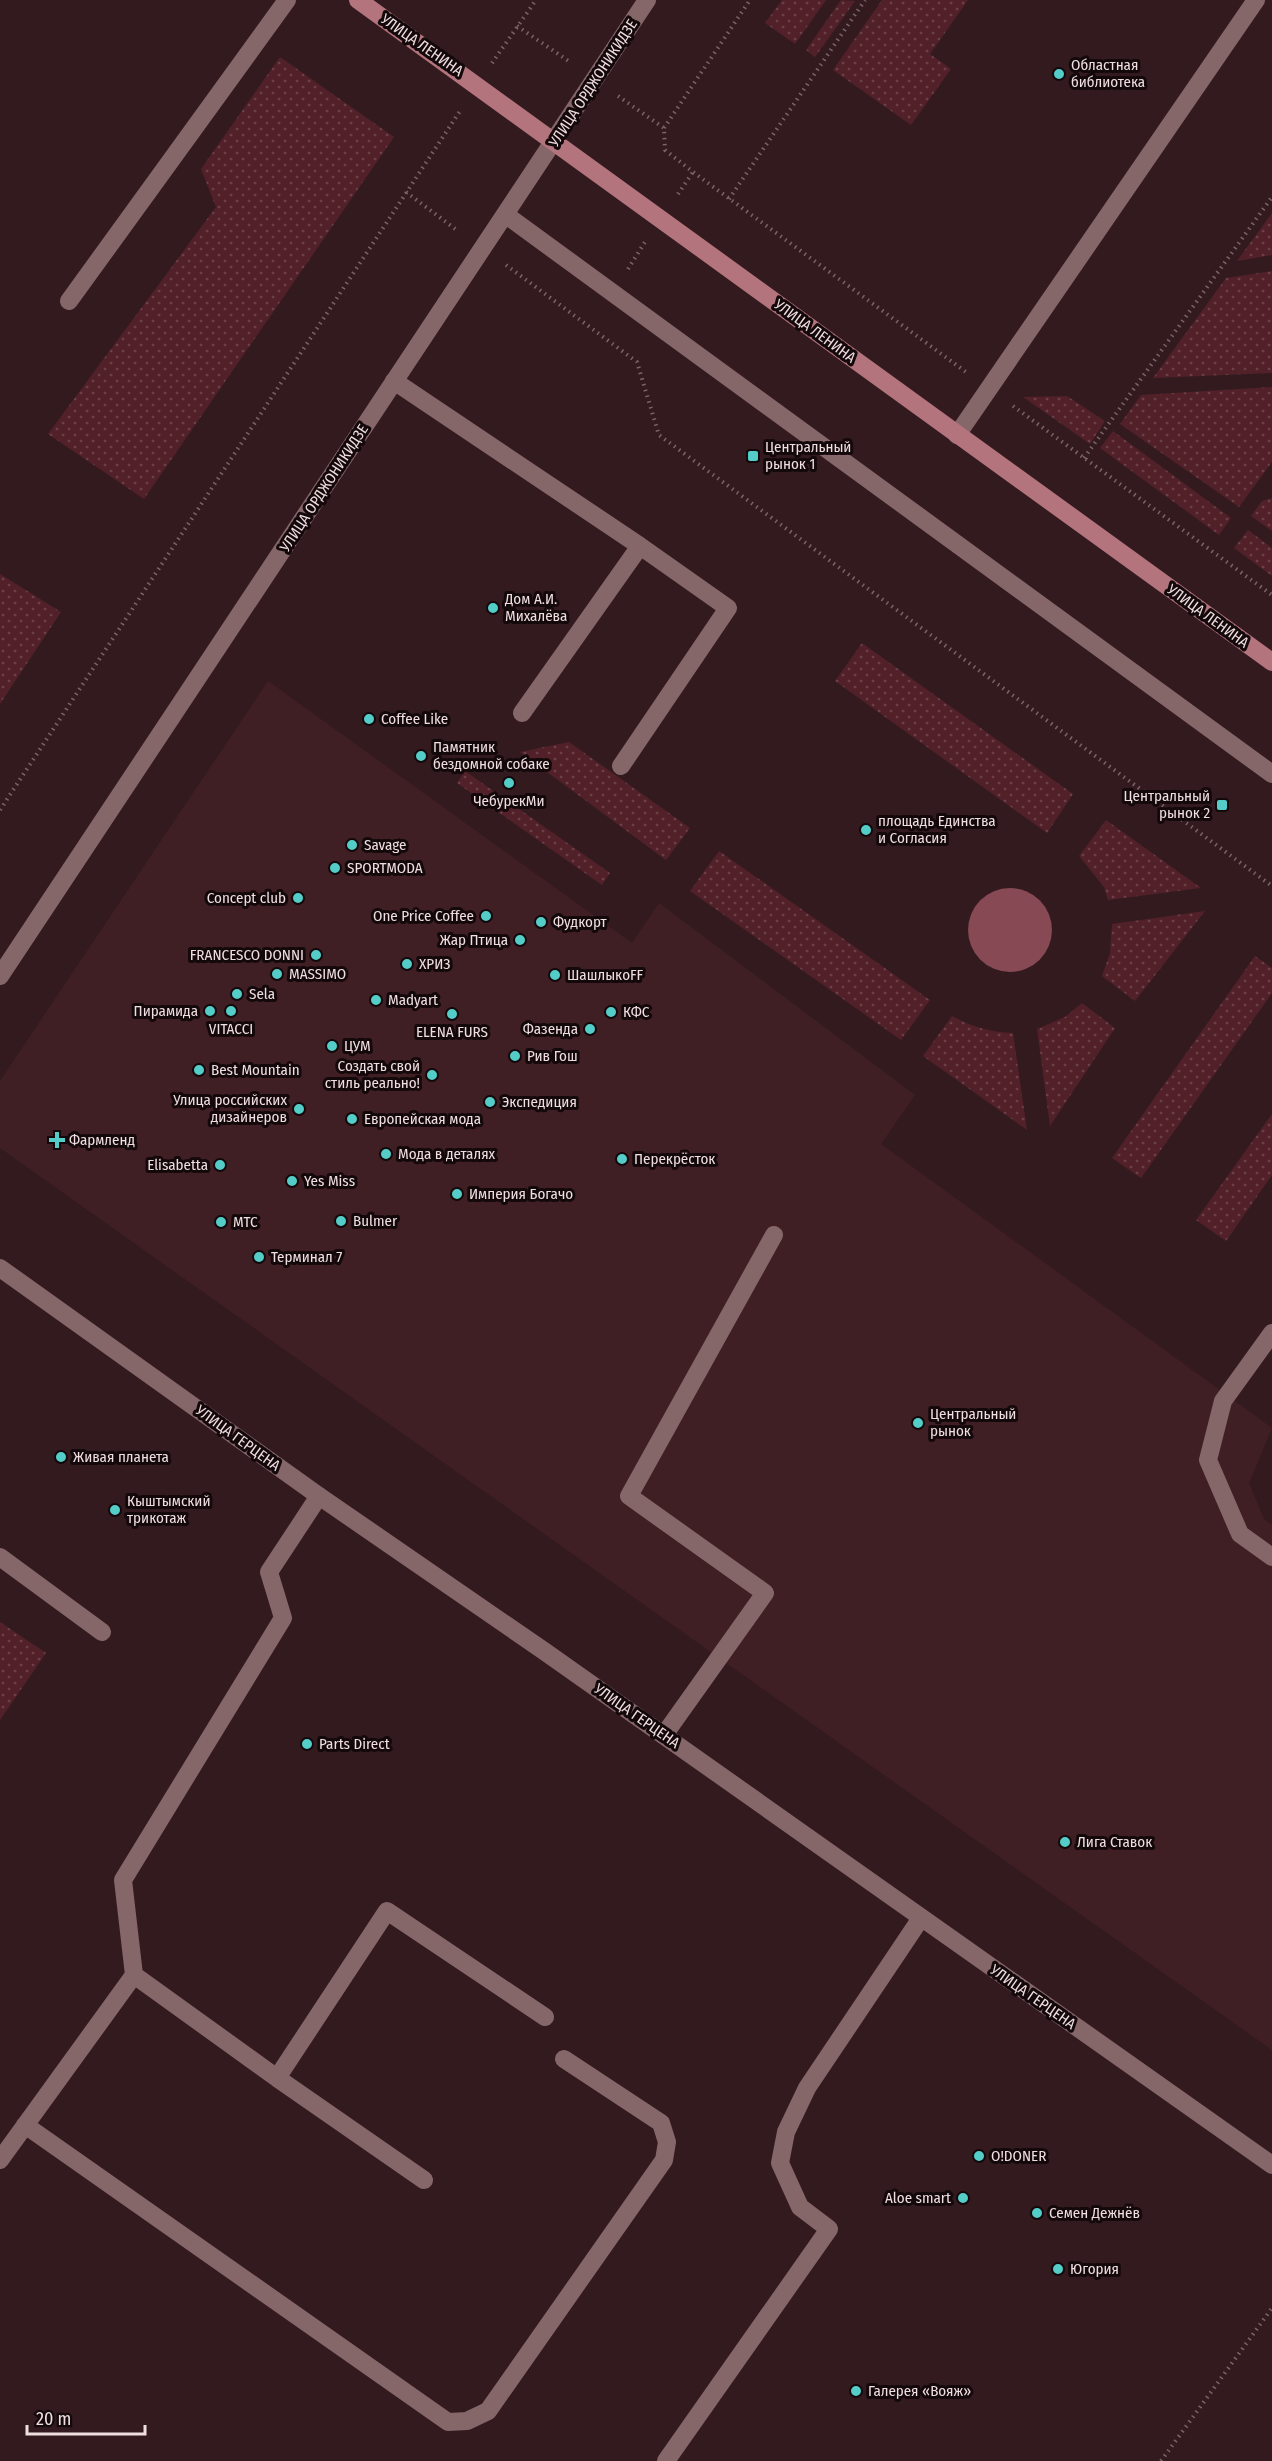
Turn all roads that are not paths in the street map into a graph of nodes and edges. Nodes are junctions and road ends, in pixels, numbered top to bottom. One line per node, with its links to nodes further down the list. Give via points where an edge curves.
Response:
1 (287, 0): 7 (street)
2 (358, 0): 5 (main road, УЛИЦА ЛЕНИНА)
3 (647, 0): 5 (street, УЛИЦА ОРДЖОНИКИДЗЕ)
4 (1256, 0): 9 (street)
5 (555, 141): 6 (street, УЛИЦА ОРДЖОНИКИДЗЕ); 9 (main road, УЛИЦА ЛЕНИНА)
6 (506, 215): 8 (street, УЛИЦА ОРДЖОНИКИДЗЕ); 14 (street)
7 (69, 301)
8 (394, 381): 10 (street); 15 (street, УЛИЦА ОРДЖОНИКИДЗЕ)
9 (957, 435): 11 (main road, УЛИЦА ЛЕНИНА)
10 (640, 546): 12 (street); 13 (street, via 728,608)
11 (1272, 662)
12 (522, 713)
13 (621, 766)
14 (1272, 774)
15 (0, 976)
16 (774, 1235): 23 (street, via 629,1496 765,1593)
17 (0, 1268): 19 (street, УЛИЦА ГЕРЦЕНА)
18 (1272, 1333): 21 (street, via 1223,1401 1208,1460 1240,1534)
19 (319, 1496): 23 (street, УЛИЦА ГЕРЦЕНА); 25 (street, via 269,1572 283,1618 123,1880)
20 (0, 1557): 22 (street)
21 (1272, 1557)
22 (102, 1632)
23 (664, 1735): 24 (street, УЛИЦА ГЕРЦЕНА)
24 (921, 1918): 31 (street, УЛИЦА ГЕРЦЕНА); 33 (street, via 807,2088 786,2132 780,2163 801,2206 829,2229)
25 (134, 1975): 28 (street); 29 (street)
26 (545, 2016): 28 (street, via 387,1911)
27 (564, 2059): 29 (street, via 661,2123 667,2142 664,2160 488,2411 467,2421 448,2422)
28 (277, 2078): 32 (street)
29 (25, 2125): 30 (street)
30 (0, 2160)
31 (1272, 2165)
32 (424, 2180)
33 (666, 2461)

